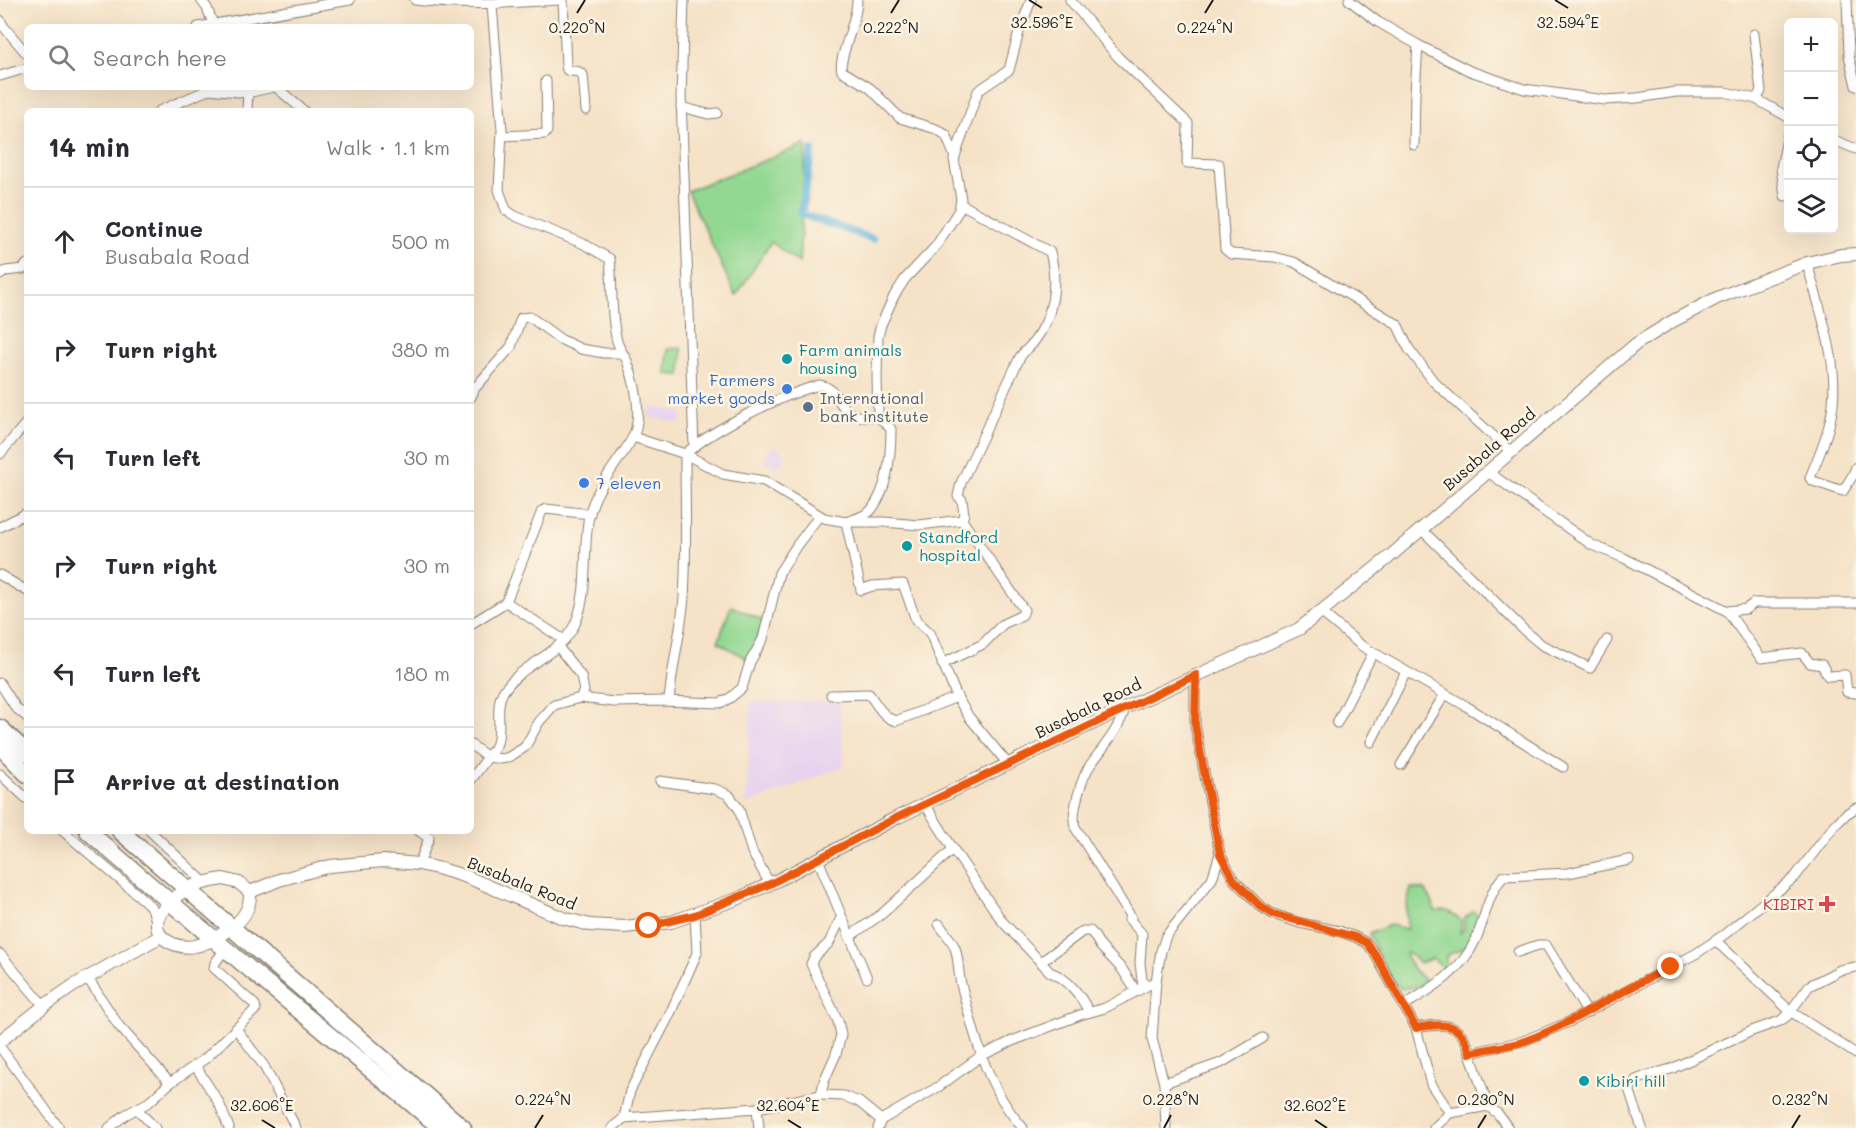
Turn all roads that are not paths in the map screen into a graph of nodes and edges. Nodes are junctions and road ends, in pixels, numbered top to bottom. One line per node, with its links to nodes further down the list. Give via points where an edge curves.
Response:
1 (201, 0): 16 (street)
2 (350, 0): 15 (street)
3 (415, 0): 11 (street)
4 (562, 0): 13 (street); 33 (street, via 566,66 583,75)
5 (684, 0): 29 (street)
6 (857, 0): 41 (street, via 854,25 840,60 842,70 870,88 900,118 946,135)
7 (1031, 0): 41 (street, via 1010,70 978,91)
8 (1070, 0): 54 (street, via 1118,57 1188,123 1187,163 1219,164 1227,252 1294,262 1397,324 1409,349 1434,382)
9 (1349, 0): 18 (street)
10 (1847, 0): 20 (street)
11 (431, 1): 12 (street)
12 (478, 2): 13 (street)
13 (492, 5): 36 (street)
14 (0, 20): 19 (street)
15 (250, 23): 16 (street)
16 (213, 24)
17 (1754, 34): 28 (street, via 1761,91)
18 (1418, 45): 28 (street, via 1470,71 1524,89 1605,100 1676,92 1725,92); 38 (street)
19 (24, 50)
20 (1852, 56): 24 (street)
21 (24, 69): 22 (street)
22 (0, 76)
23 (546, 81): 36 (street, via 545,134)
24 (1856, 86)
25 (208, 90): 30 (street)
26 (248, 90): 31 (street)
27 (279, 90): 32 (street)
28 (1756, 99): 35 (street)
29 (681, 107): 34 (street); 53 (street)
30 (166, 108)
31 (247, 108)
32 (300, 108)
33 (586, 110)
34 (717, 113)
35 (1784, 115)
36 (502, 136): 48 (street, via 499,189 506,210 610,259 615,332)
37 (1838, 142): 39 (street)
38 (1414, 145)
39 (1856, 149)
40 (1784, 153): 42 (street, via 1781,168)
41 (955, 157): 43 (street)
42 (1784, 189)
43 (961, 204): 50 (street, via 936,246 905,279 883,317 878,336); 62 (street, via 1050,252 1054,271 1050,315 1020,357 961,483 958,496 963,506)
44 (1856, 254): 45 (street, Busabala Road)
45 (1808, 263): 54 (street, Busabala Road, via 1717,298 1636,344); 57 (street, via 1835,382 1831,420 1810,478 1843,491)
46 (24, 268): 47 (street)
47 (0, 275)
48 (621, 353): 49 (street, via 581,349 526,316 521,318 509,350); 52 (street, via 637,391 638,416)
49 (474, 390)
50 (878, 416): 53 (street, via 854,415 845,410 828,387 819,385 749,414); 63 (street, via 891,429 887,475 872,509)
51 (24, 426): 55 (street)
52 (633, 437): 56 (street); 59 (street)
53 (694, 447): 56 (street)
54 (1511, 452): 58 (street, Busabala Road)
55 (0, 454)
56 (685, 454): 61 (street, via 723,474 764,481); 85 (street, via 684,595)
57 (1856, 467)
58 (1488, 472): 65 (street, Busabala Road); 70 (street, via 1592,545)
59 (590, 514): 68 (street, via 542,511); 74 (street, via 582,604)
60 (24, 515): 64 (street)
61 (819, 516): 63 (street); 85 (street, via 779,573 763,639 742,688 720,703)
62 (962, 520): 63 (street, via 920,525); 76 (street, via 1024,610 983,644)
63 (846, 522): 76 (street, via 861,590 903,584 916,620 930,633)
64 (0, 527)
65 (1421, 529): 71 (street, Busabala Road); 73 (street, via 1542,645 1590,668)
66 (0, 575): 67 (street)
67 (24, 589)
68 (506, 602): 72 (street); 74 (street)
69 (1856, 603): 70 (street, via 1754,603 1746,609)
70 (1727, 611): 80 (street, via 1761,658 1802,653 1810,663 1822,665 1828,676 1845,675 1847,692)
71 (1322, 613): 75 (street); 78 (street, Busabala Road, via 1299,629)
72 (474, 622)
73 (1608, 640)
74 (561, 644): 84 (street, via 585,686); 94 (street, via 534,662 502,694 499,739)
75 (1373, 652): 77 (street); 88 (street)
76 (942, 664): 83 (street)
77 (1406, 672): 82 (street); 90 (street)
78 (1196, 675): 86 (street, Busabala Road); 111 (street, via 1195,725)
79 (0, 683): 87 (street)
80 (1856, 693)
81 (831, 694): 83 (street, via 868,694 885,716 896,721)
82 (1445, 694): 96 (street); 97 (street)
83 (957, 697): 95 (street)
84 (579, 698): 85 (street); 94 (street, via 554,705 525,747 516,753 502,759)
85 (669, 701)
86 (1125, 708): 95 (street, Busabala Road); 136 (street, via 1120,724 1090,765 1075,804 1073,821 1142,934)
87 (24, 715)
88 (1336, 723)
89 (0, 728): 93 (highway)
90 (1371, 742)
91 (0, 746): 98 (highway)
92 (474, 747): 94 (street)
93 (24, 750)
94 (488, 757): 100 (street)
95 (1008, 764): 103 (street, Busabala Road)
96 (1401, 765)
97 (1563, 767)
98 (24, 771)
99 (0, 774): 102 (street)
100 (474, 776)
101 (660, 781): 116 (street, via 715,789 729,795 739,809 752,852)
102 (24, 796)
103 (925, 804): 110 (street); 112 (street, Busabala Road)
104 (1856, 808): 127 (street, via 1834,826 1795,877)
105 (67, 834): 122 (street, via 145,901)
106 (91, 834): 119 (highway)
107 (123, 834): 117 (highway)
108 (153, 834): 115 (street)
109 (430, 834): 114 (street)
110 (953, 849): 126 (street, via 883,913); 131 (street, via 1002,921)
111 (1220, 854): 135 (street, via 1205,890 1166,936); 138 (street, via 1241,889 1265,910 1367,943)
112 (818, 859): 116 (street, Busabala Road); 121 (street)
113 (1629, 860): 138 (street, via 1568,873 1504,876 1466,957 1448,977)
114 (419, 864): 118 (street, Busabala Road, via 383,861 330,866); 120 (street, Busabala Road, via 467,877 563,918 590,925 649,926)
115 (204, 882): 117 (street); 118 (street, via 223,879 239,883)
116 (770, 884): 120 (street, Busabala Road)
117 (186, 888): 119 (street); 124 (highway)
118 (250, 892): 124 (street, via 250,903)
119 (170, 902): 122 (street); 128 (highway)
120 (695, 915): 158 (street, via 697,953 630,1091)
121 (841, 918): 126 (street); 153 (street, via 829,943 811,964 841,1035)
122 (157, 924): 125 (street)
123 (939, 924): 149 (street, via 955,947)
124 (232, 928): 128 (street); 167 (highway)
125 (161, 936): 128 (street, via 183,946); 133 (street)
126 (849, 937): 134 (street)
127 (1716, 941): 139 (street); 141 (street)
128 (220, 944): 143 (street, via 214,968 256,1007); 166 (highway)
129 (1518, 952): 141 (street, via 1546,945)
130 (0, 954): 137 (street)
131 (1041, 962): 136 (street, via 1083,931 1090,931); 140 (street, via 1081,996)
132 (1856, 967): 139 (street, via 1840,970 1809,986)
133 (87, 978): 137 (street); 151 (street, via 118,1026)
134 (867, 978)
135 (1156, 981): 136 (street); 152 (street, via 1152,1039)
136 (1139, 989): 140 (street, via 1105,1008)
137 (44, 1006): 145 (street)
138 (1403, 1006): 142 (street)
139 (1790, 1011): 148 (street); 160 (street, via 1780,1021 1636,1080 1630,1092)
140 (1089, 1012): 149 (street)
141 (1587, 1012): 147 (street, via 1523,1041)
142 (1416, 1028): 147 (street, via 1437,1024 1452,1027 1464,1036); 157 (street, via 1431,1084)
143 (237, 1030): 150 (street); 165 (street, via 264,1066)
144 (1263, 1038): 152 (street, via 1221,1063)
145 (0, 1041)
146 (0, 1047): 161 (street)
147 (1470, 1053): 154 (street)
148 (1856, 1054)
149 (981, 1056): 159 (street); 170 (street, via 1002,1102)
150 (195, 1065): 151 (street); 164 (street, via 219,1103)
151 (170, 1083): 156 (street)
152 (1164, 1083): 171 (street)
153 (821, 1095): 155 (street); 159 (street, via 844,1096 859,1102)
154 (1488, 1106): 157 (street); 173 (street)
155 (757, 1108): 158 (street); 169 (street)
156 (137, 1109): 162 (street); 163 (street)
157 (1450, 1113): 172 (street)
158 (624, 1118): 168 (street)
159 (879, 1124)
160 (1640, 1127)
161 (59, 1128)
162 (109, 1128)
163 (155, 1128)
164 (229, 1128)
165 (296, 1128)
166 (441, 1128)
167 (462, 1128)
168 (612, 1128)
169 (759, 1128)
170 (1023, 1128)
171 (1166, 1128)
172 (1434, 1128)
173 (1508, 1128)

